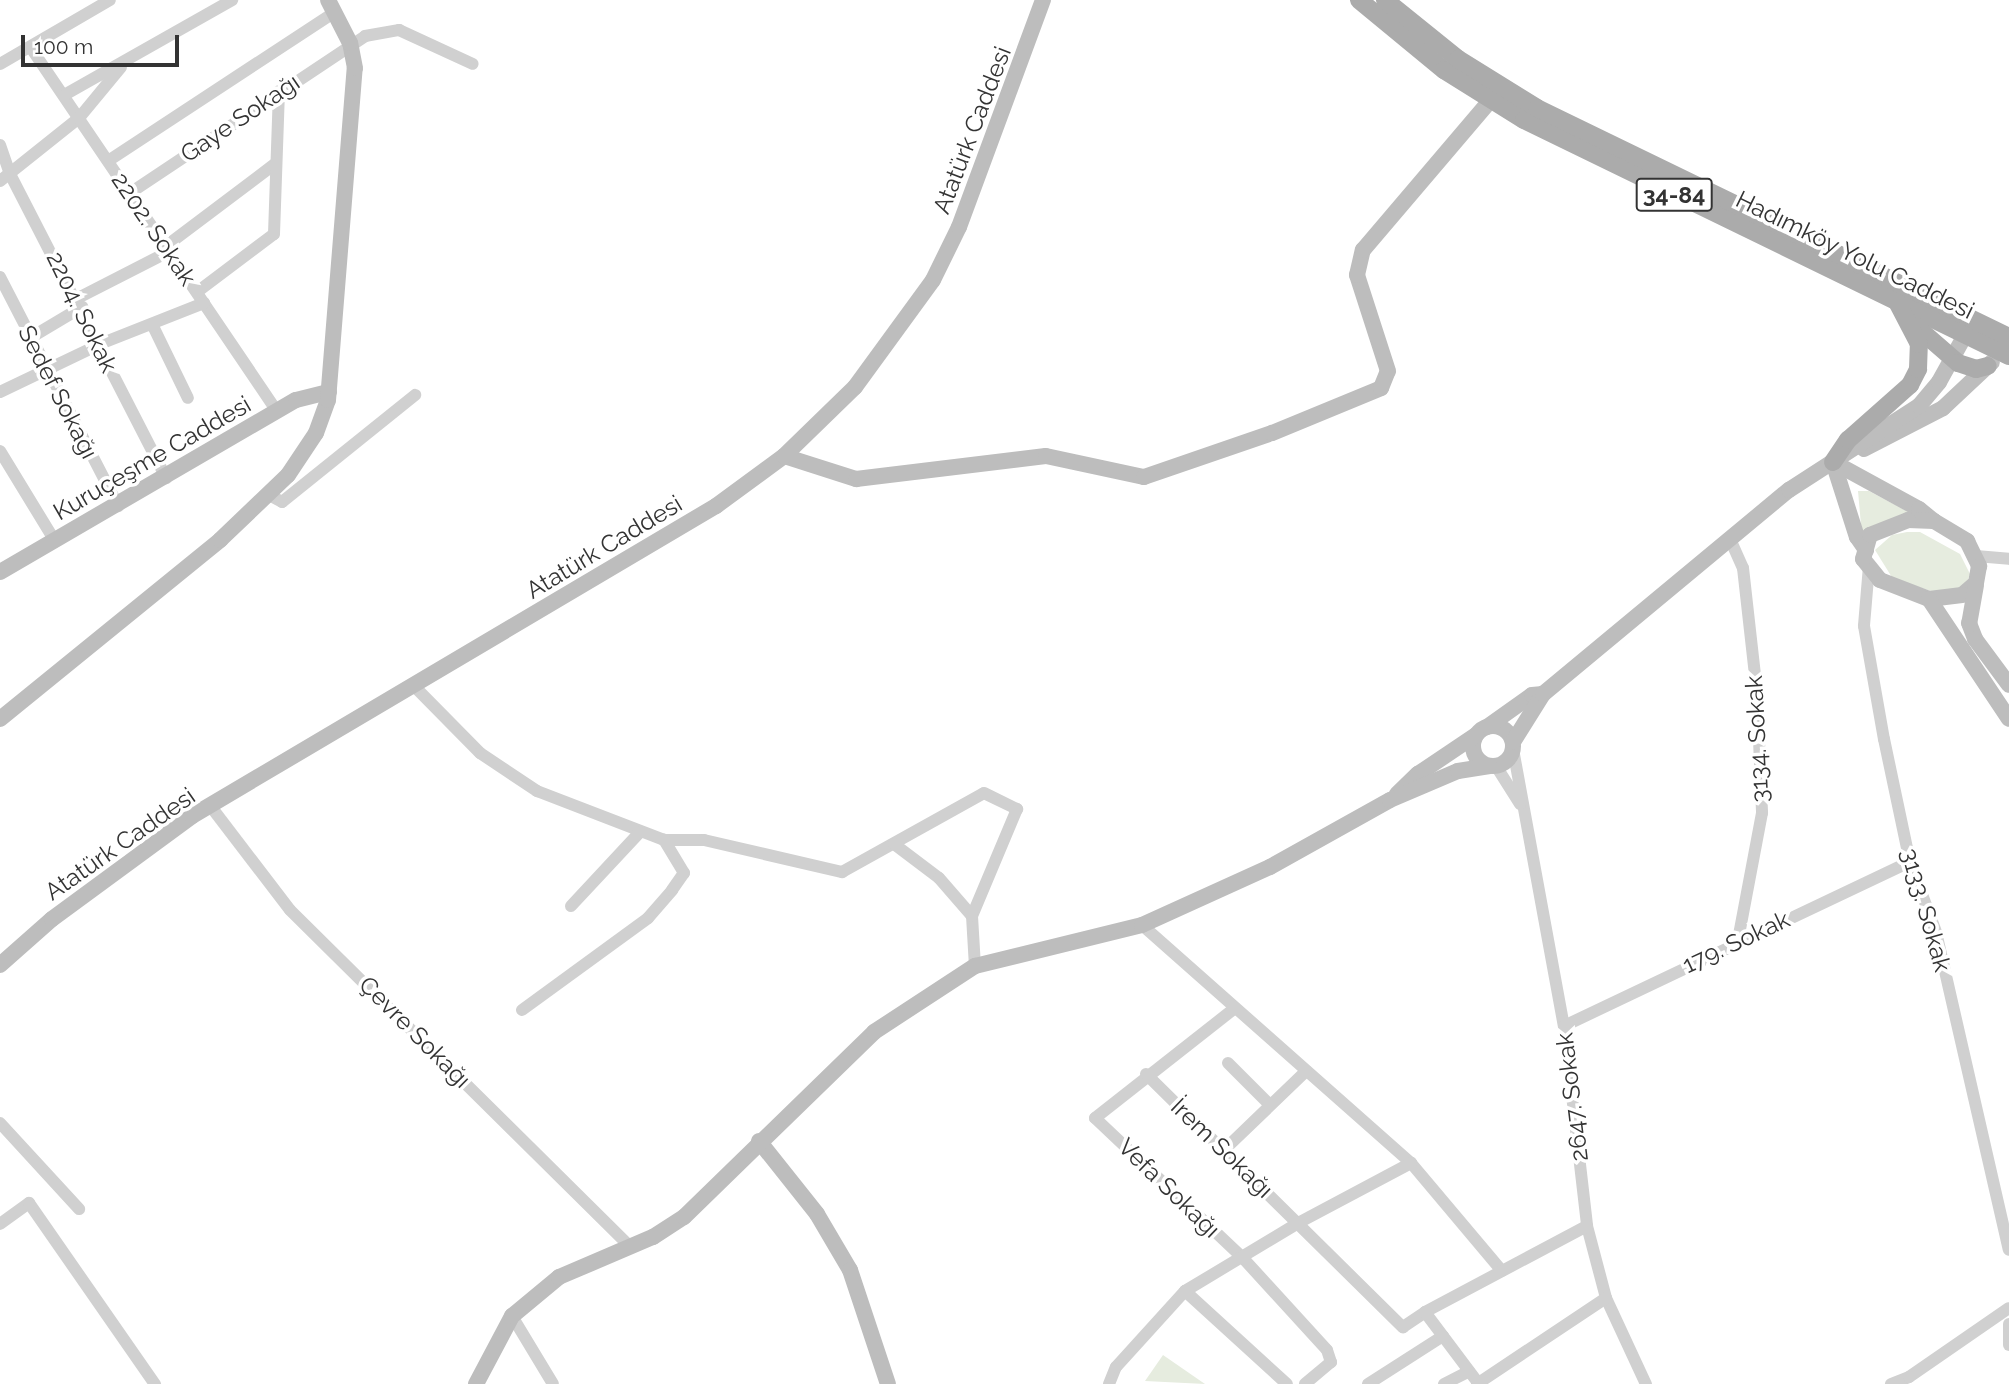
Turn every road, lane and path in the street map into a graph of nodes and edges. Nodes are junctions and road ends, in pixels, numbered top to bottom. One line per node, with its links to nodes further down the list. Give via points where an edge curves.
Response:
1 (110, 0): 8 (street)
2 (232, 0): 9 (street)
3 (1043, 0): 40 (main road, Atatürk Caddesi, via 959,227 933,280 855,387)
4 (1359, 0): 14 (main road, Hadımköy Yolu Caddesi / 34-84)
5 (1385, 0): 31 (main road, Hadımköy Yolu Caddesi / 34-84, via 1458,59 1537,108)
6 (332, 6): 7 (main road); 17 (street)
7 (350, 43): 11 (street, Gaye Sokağı, via 381,30 399,30); 12 (street, Gaye Sokağı); 34 (main road, via 355,68)
8 (32, 48): 10 (street); 13 (street, 2202. Sokak)
9 (126, 61): 13 (street); 15 (street)
10 (0, 64)
11 (473, 64)
12 (279, 91): 18 (street); 20 (street, Gaye Sokağı)
13 (66, 94): 15 (street, 2202. Sokak)
14 (1490, 101): 24 (main road, Hadımköy Yolu Caddesi / 34-84); 40 (main road, via 1363,250 1357,275 1388,371 1381,388 1272,433 1144,477 1046,456 856,479)
15 (79, 118): 17 (street, 2202. Sokak); 19 (street)
16 (0, 145): 19 (street, 2204. Sokak)
17 (108, 161): 20 (street, 2202. Sokak)
18 (275, 164): 21 (street); 23 (street, via 274,234)
19 (5, 177): 25 (street, 2204. Sokak)
20 (130, 193): 21 (street, 2202. Sokak)
21 (168, 249): 23 (street, 2202. Sokak); 25 (street)
22 (0, 276): 29 (street, Sedef Sokağı)
23 (201, 298): 27 (street); 38 (street, 2202. Sokak)
24 (1897, 302): 26 (main road); 28 (main road, Hadımköy Yolu Caddesi / 34-84)
25 (80, 303): 29 (street); 30 (street, 2204. Sokak)
26 (1910, 320): 32 (main road); 41 (main road, via 1921,357 1914,379 1848,440)
27 (152, 324): 30 (street); 37 (street)
28 (1965, 335): 31 (main road, Hadımköy Yolu Caddesi / 34-84); 31 (main road); 32 (main road)
29 (30, 338): 33 (street, Sedef Sokağı)
30 (100, 344): 33 (street); 42 (street, 2204. Sokak)
31 (1999, 345): 32 (main road, via 1970,368); 41 (main road, via 1933,415)
32 (1951, 357): 41 (main road, via 1939,382 1919,405)
33 (47, 371): 35 (street); 44 (street, Sedef Sokağı)
34 (329, 392): 38 (main road, Kuruçeşme Caddesi, via 313,393); 43 (main road, via 316,433)
35 (0, 393)
36 (415, 395): 43 (street, via 282,502)
37 (188, 398)
38 (277, 411): 42 (main road, Kuruçeşme Caddesi)
39 (0, 451): 47 (street)
40 (784, 456): 55 (main road, Atatürk Caddesi, via 716,506)
41 (1833, 462): 45 (main road); 46 (main road, via 1789,490); 49 (main road)
42 (166, 478): 44 (main road, Kuruçeşme Caddesi)
43 (269, 495): 57 (main road, via 108,634)
44 (118, 506): 47 (main road, Kuruçeşme Caddesi)
45 (1934, 521): 48 (main road, via 1967,541); 49 (main road, via 1908,520 1870,535)
46 (1730, 539): 56 (main road); 72 (street, 3134. Sokak, via 1743,568 1762,813)
47 (55, 541): 51 (main road, Kuruçeşme Caddesi)
48 (1976, 556): 50 (street); 52 (main road)
49 (1868, 558): 53 (main road, via 1880,580); 68 (street, 3133. Sokak, via 1864,626)
50 (2009, 559)
51 (0, 572)
52 (1976, 583): 53 (main road, via 1962,595); 54 (main road, via 1969,623 1975,639)
53 (1929, 599): 58 (main road)
54 (2009, 685)
55 (415, 687): 64 (main road, Atatürk Caddesi); 65 (street, via 480,753 537,791)
56 (1543, 694): 59 (main road, via 1532,695); 60 (main road)
57 (0, 719)
58 (2009, 719)
59 (1482, 731): 60 (main road, via 1507,731); 61 (main road, via 1475,755); 62 (main road, via 1418,774)
60 (1513, 746): 61 (main road, via 1507,760); 63 (street, via 1521,782)
61 (1493, 766): 62 (main road, via 1458,771); 63 (street)
62 (1390, 800): 71 (main road, via 1270,867)
63 (1520, 804): 78 (street, 2647. Sokak)
64 (212, 808): 73 (main road, Atatürk Caddesi, via 192,816 63,911); 75 (main road, via 65,920); 91 (street, Çevre Sokağı, via 290,909)
65 (639, 832): 66 (street); 69 (street)
66 (664, 839): 67 (street, via 704,840 842,872); 77 (street, via 684,873 672,890 648,918)
67 (894, 844): 70 (street, via 939,878); 70 (street, via 984,793 1017,809)
68 (1910, 862): 72 (street, 179. Sokak); 92 (street, 3133. Sokak, via 1936,932)
69 (571, 906)
70 (972, 916): 74 (street)
71 (1142, 925): 74 (main road); 76 (street)
72 (1738, 940): 78 (street, 179. Sokak)
73 (0, 965)
74 (975, 965): 84 (main road, via 874,1032)
75 (0, 979)
76 (1235, 1008): 80 (street); 81 (street)
77 (522, 1010)
78 (1564, 1026): 90 (street, 2647. Sokak)
79 (1228, 1063): 82 (street)
80 (1306, 1071): 82 (street); 86 (street)
81 (1146, 1074): 85 (street, İrem Sokağı); 93 (street, Vefa Sokağı, via 1095,1118)
82 (1270, 1105): 85 (street)
83 (0, 1123): 87 (street)
84 (759, 1141): 91 (main road, via 684,1217); 107 (main road, via 817,1214 850,1270)
85 (1224, 1150): 88 (street, İrem Sokağı)
86 (1410, 1163): 88 (street); 94 (street)
87 (79, 1209)
88 (1300, 1222): 93 (street); 98 (street, İrem Sokağı, via 1403,1327)
89 (0, 1224): 104 (street, via 29,1203)
90 (1587, 1226): 94 (street); 96 (street, 2647. Sokak)
91 (630, 1245): 99 (main road, via 559,1277)
92 (2009, 1250)
93 (1242, 1257): 95 (street); 110 (street, Vefa Sokağı, via 1327,1350 1331,1362)
94 (1502, 1271): 98 (street)
95 (1185, 1291): 108 (street, via 1116,1367); 109 (street)
96 (1606, 1298): 113 (street); 114 (street, 2647. Sokak)
97 (2009, 1308): 115 (street, via 1909,1377)
98 (1425, 1312): 101 (street)
99 (512, 1316): 105 (main road); 106 (street)
100 (2009, 1324): 102 (street)
101 (1443, 1336): 103 (street); 111 (street)
102 (2009, 1345)
103 (1469, 1371): 112 (street); 113 (street)
104 (155, 1384)
105 (476, 1384)
106 (553, 1384)
107 (888, 1384)
108 (1109, 1384)
109 (1287, 1384)
110 (1305, 1384)
111 (1368, 1384)
112 (1444, 1384)
113 (1478, 1384)
114 (1646, 1384)
115 (1891, 1384)

